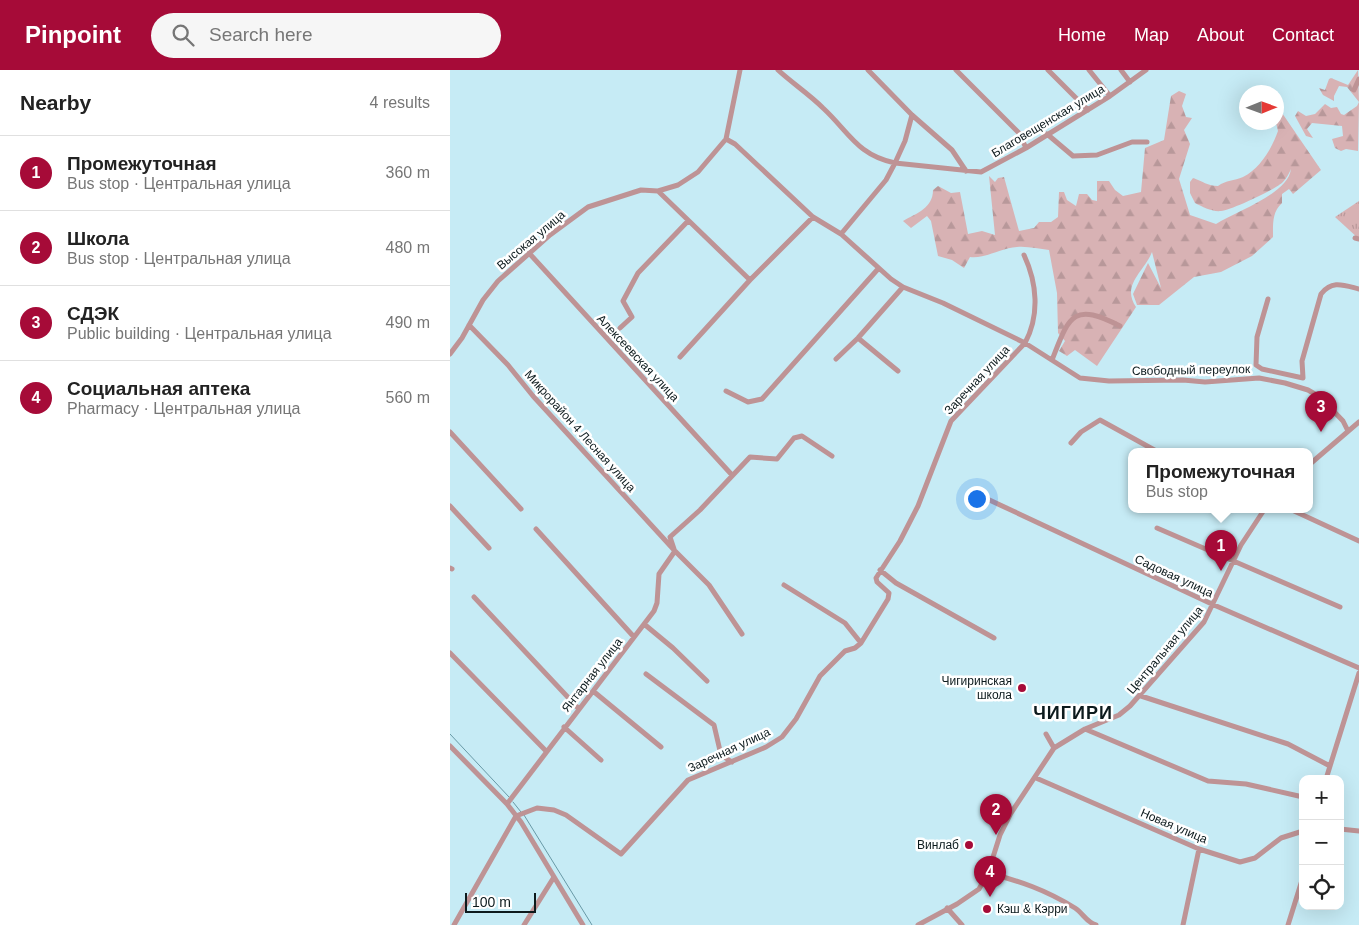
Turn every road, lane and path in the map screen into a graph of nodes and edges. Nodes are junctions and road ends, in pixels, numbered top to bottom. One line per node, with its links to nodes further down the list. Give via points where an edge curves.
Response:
1 (740, 70): 16 (street)
2 (778, 70): 19 (street, Благовещенская улица, via 823,108 856,144 877,159)
3 (868, 70): 14 (street)
4 (956, 70): 18 (street, via 1019,133)
5 (1048, 70): 13 (street)
6 (1088, 70): 12 (street)
7 (1121, 70): 10 (street)
8 (1146, 70): 10 (street, Благовещенская улица)
9 (1359, 79): 11 (street)
10 (1130, 82): 12 (street, Благовещенская улица)
11 (1354, 90)
12 (1110, 96): 13 (street, Благовещенская улица)
13 (1088, 110): 15 (street, Благовещенская улица)
14 (912, 115): 19 (street); 20 (street, via 952,150)
15 (1047, 134): 17 (street, via 1073,156 1097,155 1132,142); 18 (street, Благовещенская улица)
16 (726, 140): 21 (street, Высокая улица, via 698,172 678,185); 22 (street, Заречная улица)
17 (1147, 142)
18 (1026, 148): 20 (street, Благовещенская улица, via 981,172)
19 (895, 162): 20 (street, Благовещенская улица); 24 (street, via 886,180)
20 (966, 171)
21 (658, 191): 23 (street); 25 (street, Высокая улица, via 641,190 588,207)
22 (813, 216): 24 (street, Заречная улица); 28 (street)
23 (688, 221): 28 (street); 34 (street, via 638,273 623,301 632,317)
24 (841, 234): 27 (street, Заречная улица)
25 (530, 253): 32 (street, Высокая улица, via 498,281); 50 (street, Алексеевская улица)
26 (1024, 255): 36 (street, Заречная улица, via 1032,272 1035,297 1034,317)
27 (878, 269): 29 (street, Заречная улица); 42 (street, via 762,398 748,402)
28 (750, 280): 38 (street)
29 (903, 287): 35 (street); 36 (street, Заречная улица)
30 (1359, 289): 31 (street, via 1335,284 1327,286 1321,294 1302,361 1302,378 1256,364 1257,337)
31 (1268, 299)
32 (469, 325): 37 (street, Высокая улица); 60 (street, Микрорайон 4 Лесная улица)
33 (1120, 326): 40 (street, via 1106,318 1076,315 1067,323)
34 (620, 328)
35 (858, 338): 39 (street); 41 (street)
36 (1025, 343): 40 (street, Свободный переулок); 62 (street, Заречная улица, via 951,421 918,506)
37 (450, 354)
38 (680, 357)
39 (836, 359)
40 (1052, 360): 44 (street, Свободный переулок, via 1088,380 1204,382 1259,378 1285,383 1320,397)
41 (898, 371)
42 (726, 391)
43 (1359, 422): 44 (street)
44 (1348, 431): 49 (street)
45 (450, 432): 53 (street)
46 (1071, 443): 47 (street, via 1100,420)
47 (1151, 448)
48 (832, 456): 50 (street, via 802,436 794,438 777,459 750,457)
49 (1313, 461)
50 (732, 475): 60 (street, via 670,537)
51 (983, 497): 65 (street, Садовая улица)
52 (450, 506): 59 (street)
53 (520, 509)
54 (1262, 513): 61 (street, Центральная улица)
55 (1298, 513): 58 (street)
56 (1157, 528): 61 (street)
57 (536, 529): 69 (street)
58 (1359, 541)
59 (488, 548)
60 (675, 551): 67 (street, Янтарная улица, via 659,574 658,603); 68 (street, Микрорайон 4 Лесная улица, via 709,585)
61 (1233, 562): 65 (street, Центральная улица); 66 (street)
62 (880, 570): 70 (street, via 896,583); 71 (street, Заречная улица, via 876,582 889,593 888,599)
63 (784, 585): 71 (street, via 845,623)
64 (474, 597): 79 (street)
65 (1214, 605): 73 (street, Садовая улица); 78 (street, Центральная улица, via 1204,622)
66 (1340, 607)
67 (644, 624): 69 (street, Янтарная улица); 76 (street)
68 (742, 634)
69 (634, 638): 77 (street, Янтарная улица)
70 (994, 638)
71 (860, 642): 88 (street, Заречная улица, via 855,648 845,651 820,676 782,737)
72 (450, 653): 86 (street)
73 (1359, 668)
74 (1359, 673): 89 (street)
75 (646, 674): 88 (street, via 714,725 721,755)
76 (707, 681)
77 (593, 691): 79 (street, Янтарная улица); 84 (street)
78 (1141, 696): 81 (street, Центральная улица, via 1119,715); 89 (street, via 1288,744)
79 (578, 708): 80 (street, Янтарная улица)
80 (564, 727): 86 (street, Янтарная улица); 87 (street)
81 (1085, 729): 85 (street, Центральная улица); 92 (street, via 1208,781 1246,784)
82 (1046, 734): 85 (street)
83 (450, 746): 93 (street)
84 (661, 746)
85 (1054, 748): 91 (street, Центральная улица)
86 (546, 751): 93 (street, Янтарная улица)
87 (601, 760)
88 (732, 762): 94 (street, Заречная улица, via 688,780 621,854 554,810 537,808)
89 (1330, 766): 90 (street)
90 (1327, 775)
91 (1036, 778): 98 (street, Новая улица); 99 (street, Центральная улица, via 1000,834)
92 (1299, 796)
93 (507, 804): 94 (street)
94 (516, 816): 100 (street); 104 (street)
95 (1344, 829): 96 (street)
96 (1359, 831)
97 (1299, 832): 98 (street, Новая улица, via 1281,838 1260,856 1243,862)
98 (1198, 849): 111 (street)
99 (988, 873): 102 (street, Центральная улица, via 978,889); 110 (street, via 1031,884 1076,909)
100 (554, 877): 103 (street); 105 (street)
101 (1299, 890): 112 (street)
102 (947, 908): 108 (street, Центральная улица); 109 (street)
103 (579, 918): 106 (street); 107 (street)
104 (454, 925)
105 (524, 925)
106 (575, 925)
107 (583, 925)
108 (918, 925)
109 (962, 925)
110 (1096, 925)
111 (1183, 925)
112 (1288, 925)

